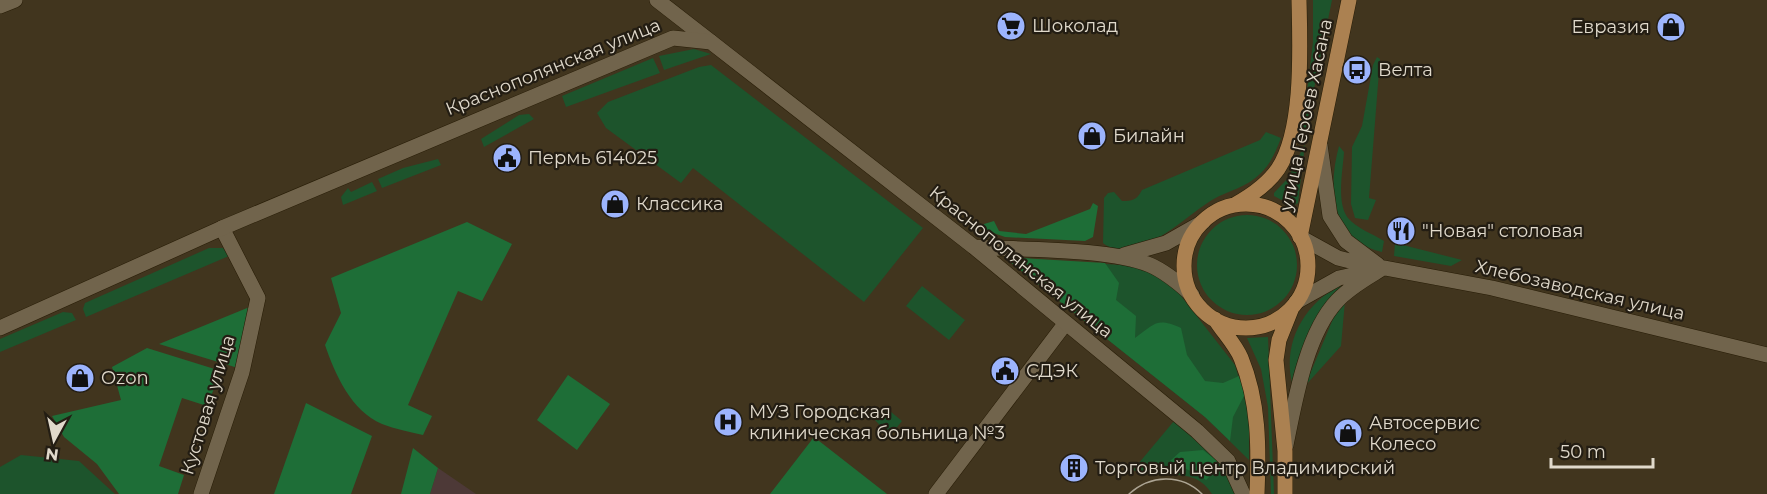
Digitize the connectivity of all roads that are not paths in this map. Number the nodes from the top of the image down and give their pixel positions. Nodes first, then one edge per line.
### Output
1 (15, 0) edge
2 (657, 0) edge
3 (1299, 0) edge
4 (1349, 0) edge
5 (0, 6) edge
6 (677, 16) junction
7 (673, 38) junction
8 (711, 42) junction
9 (1320, 141) junction
10 (1233, 206) junction
11 (1203, 222) junction
12 (222, 228) junction
13 (1300, 237) junction
14 (974, 246) junction
15 (1118, 257) junction
16 (1383, 268) junction
17 (1192, 295) junction
18 (1294, 306) junction
19 (1215, 320) junction
20 (1065, 324) junction
21 (0, 328) edge
22 (1767, 355) edge
23 (1285, 451) junction
24 (201, 494) edge
25 (936, 494) edge
26 (1243, 494) edge
27 (1257, 494) edge
28 (1285, 494) edge

1 - 5 main road
2 - 6 main road
3 - 10 main road, улица Героев Хасана
4 - 9 main road, улица Героев Хасана
6 - 7 main road
6 - 8 main road
7 - 8 main road, Краснополянская улица
7 - 12 main road, Краснополянская улица
8 - 14 main road, Краснополянская улица
9 - 13 main road, улица Героев Хасана
9 - 16 main road
10 - 11 main road
10 - 13 main road
11 - 15 main road
11 - 17 main road
12 - 21 main road, Краснополянская улица
12 - 24 main road, Кустовая улица
13 - 16 main road, Хлебозаводская улица
13 - 18 main road
14 - 15 main road
14 - 20 main road, Краснополянская улица
15 - 17 main road
16 - 18 main road
16 - 22 main road, Хлебозаводская улица
16 - 23 main road
17 - 19 main road
18 - 19 main road
18 - 23 main road
19 - 27 main road
20 - 25 main road
20 - 26 main road, Краснополянская улица
23 - 28 main road

